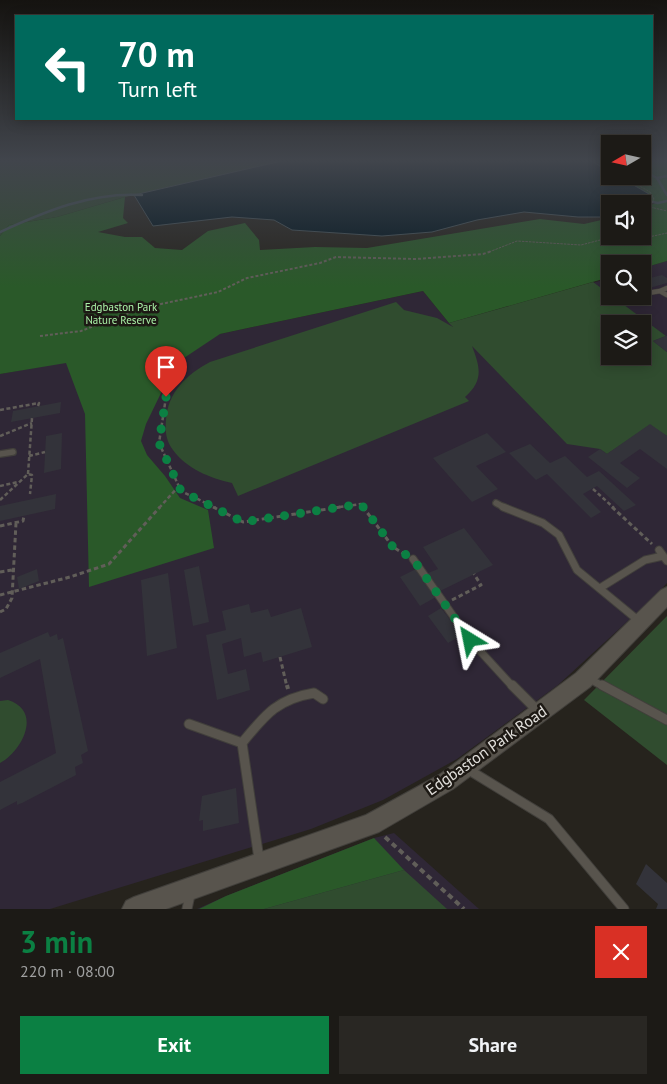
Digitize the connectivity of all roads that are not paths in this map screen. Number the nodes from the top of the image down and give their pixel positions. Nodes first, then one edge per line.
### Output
1 (667, 288) edge
2 (660, 290) junction
3 (651, 292) edge
4 (667, 295) edge
5 (13, 452) dead end
6 (0, 454) edge
7 (496, 503) dead end
8 (663, 556) edge
9 (413, 559) road end
10 (600, 588) junction
11 (667, 595) edge
12 (640, 622) junction
13 (586, 677) junction
14 (323, 699) dead end
15 (540, 712) junction
16 (667, 720) edge
17 (189, 724) dead end
18 (242, 743) junction
19 (465, 768) junction
20 (260, 863) junction
21 (191, 888) junction
22 (134, 909) edge
23 (187, 909) edge
24 (624, 909) edge

1 - 2 lane
2 - 3 lane
2 - 4 lane
5 - 6 lane
7 - 10 lane
8 - 10 lane
9 - 15 lane
10 - 12 lane
11 - 12 street, Edgbaston Park Road
12 - 13 street, Edgbaston Park Road
13 - 15 street, Edgbaston Park Road
13 - 16 lane
14 - 18 lane
15 - 19 street, Edgbaston Park Road
17 - 18 lane
18 - 20 lane
19 - 20 street, Edgbaston Park Road
19 - 24 lane
20 - 21 street, Edgbaston Park Road
21 - 22 street, Edgbaston Park Road
21 - 23 lane

